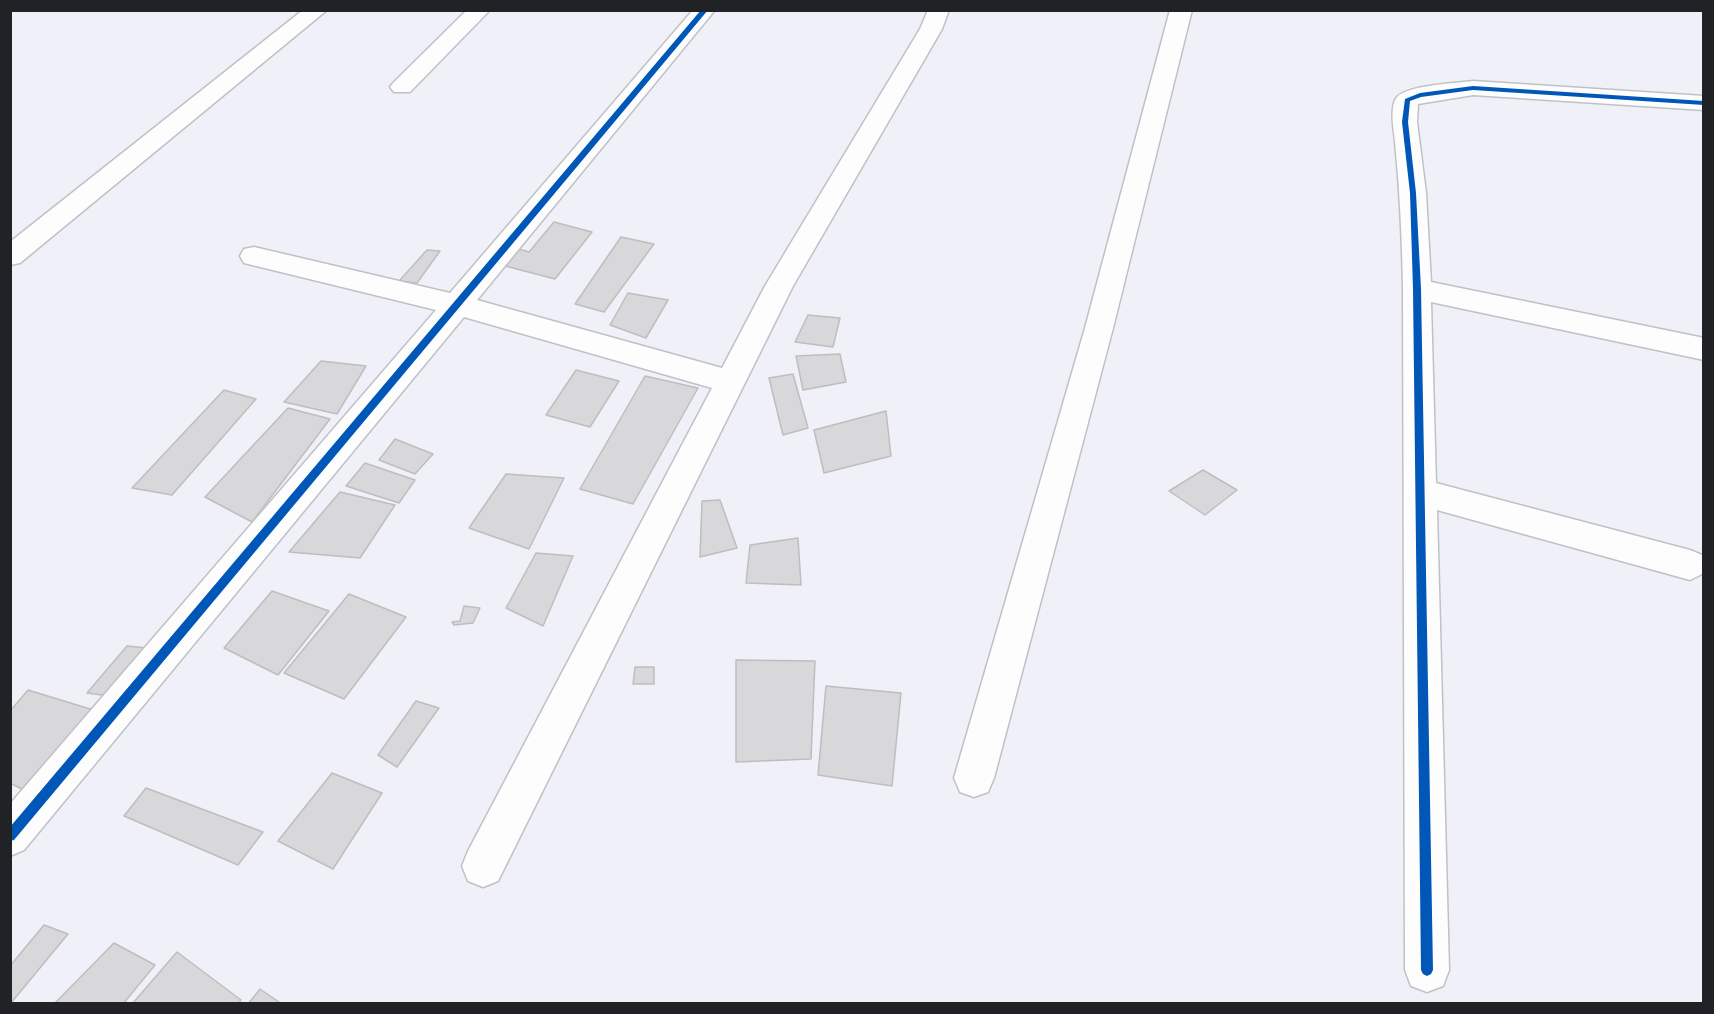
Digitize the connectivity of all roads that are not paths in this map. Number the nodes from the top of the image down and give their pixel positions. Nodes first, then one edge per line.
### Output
1 (317, 10) edge
2 (480, 10) edge
3 (705, 10) edge
4 (939, 10) edge
5 (1181, 10) edge
6 (402, 87) dead end
7 (1704, 103) edge
8 (10, 256) edge
9 (254, 256) dead end
10 (1417, 289) junction
11 (458, 305) junction
12 (1704, 349) edge
13 (732, 382) junction
14 (1420, 492) junction
15 (1690, 565) dead end
16 (974, 778) dead end
17 (10, 836) edge
18 (483, 866) dead end
19 (1427, 970) dead end

1 - 8 street
2 - 6 street
3 - 11 street
4 - 13 street
5 - 16 street
7 - 10 street
9 - 11 street
10 - 12 street
10 - 14 street
11 - 13 street
11 - 17 street
13 - 18 street
14 - 15 street
14 - 19 street

